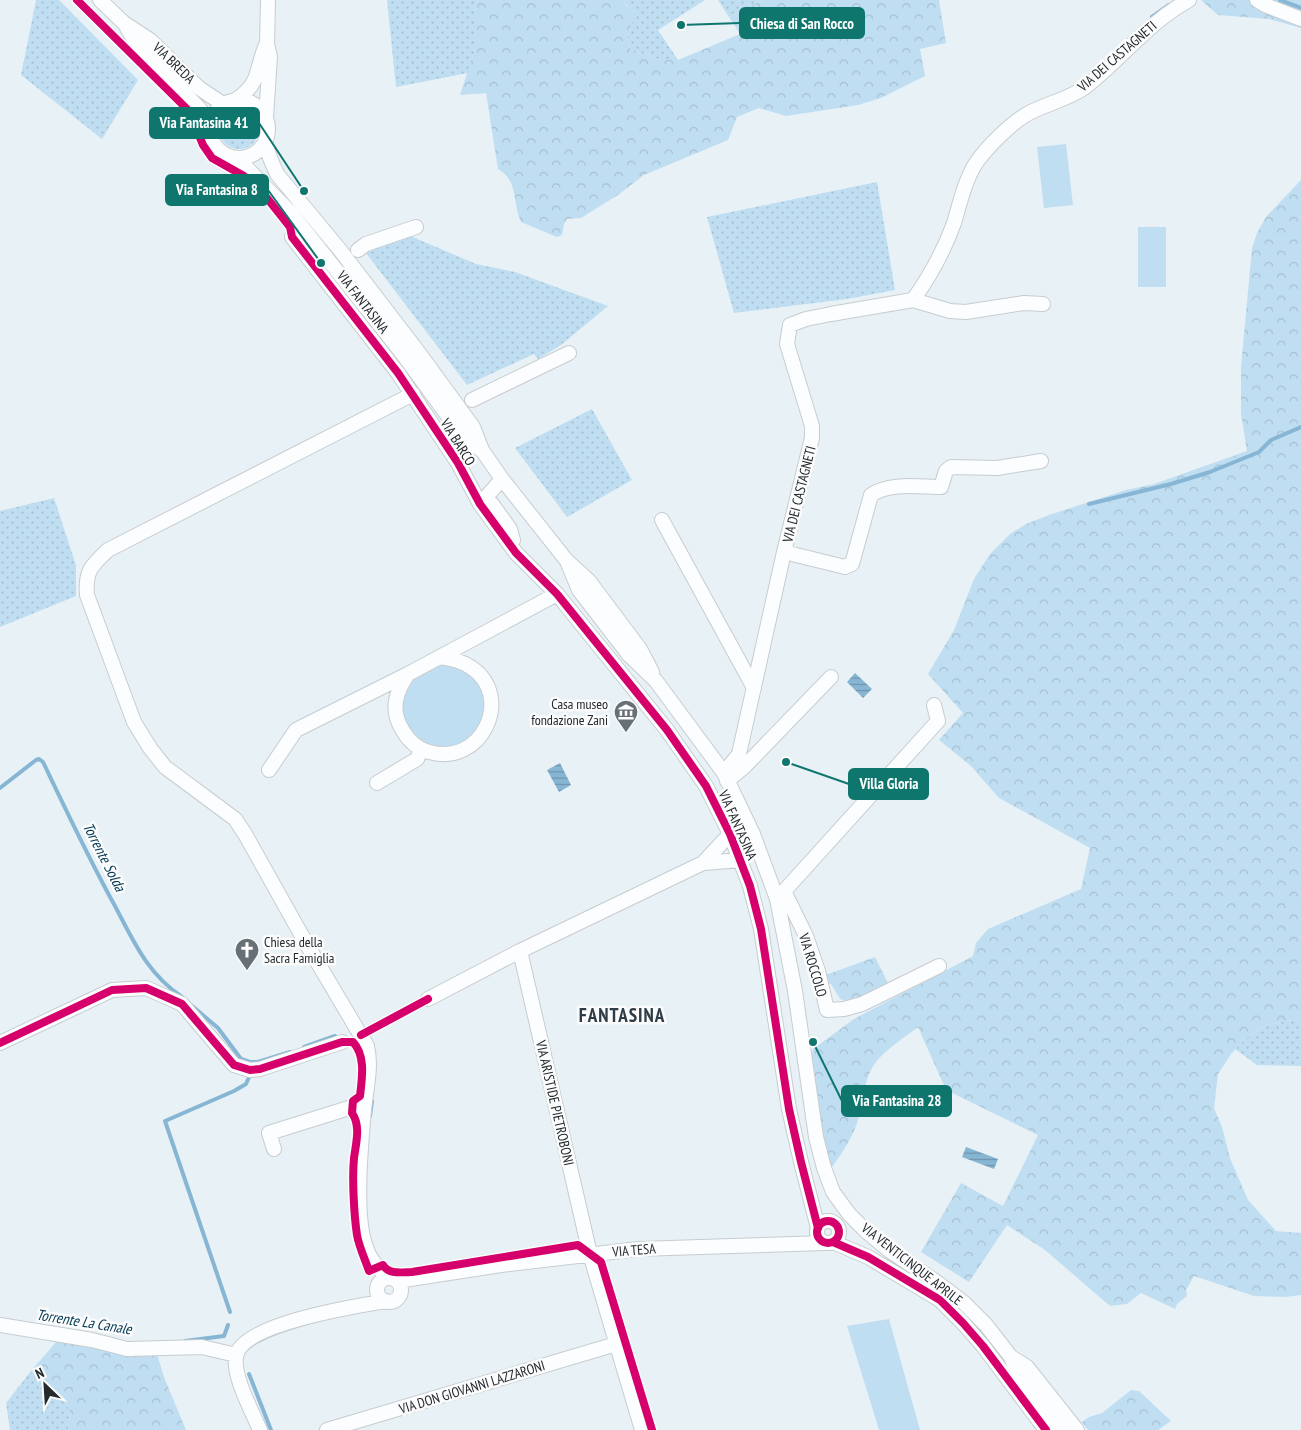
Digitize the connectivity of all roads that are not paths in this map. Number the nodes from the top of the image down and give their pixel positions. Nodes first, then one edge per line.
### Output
1 (100, 0) edge
2 (268, 0) edge
3 (1189, 0) edge
4 (1257, 0) edge
5 (1301, 18) edge
6 (124, 23) junction
7 (267, 44) junction
8 (237, 99) junction
9 (223, 104) junction
10 (266, 117) junction
11 (209, 130) junction
12 (265, 142) junction
13 (237, 158) junction
14 (416, 227) dead end
15 (292, 237) dead end
16 (358, 250) dead end
17 (913, 300) junction
18 (1043, 304) dead end
19 (569, 353) dead end
20 (413, 394) junction
21 (472, 400) dead end
22 (482, 450) junction
23 (1041, 461) dead end
24 (502, 480) junction
25 (516, 498) junction
26 (480, 504) junction
27 (503, 518) junction
28 (662, 520) dead end
29 (784, 552) junction
30 (516, 553) junction
31 (557, 594) junction
32 (440, 657) junction
33 (408, 674) junction
34 (831, 677) dead end
35 (754, 688) junction
36 (934, 705) dead end
37 (421, 750) junction
38 (269, 770) dead end
39 (726, 777) junction
40 (377, 783) dead end
41 (730, 834) junction
42 (741, 860) junction
43 (703, 862) junction
44 (781, 895) junction
45 (520, 951) junction
46 (940, 966) dead end
47 (428, 999) dead end
48 (0, 1042) edge
49 (342, 1042) dead end
50 (364, 1108) junction
51 (274, 1149) dead end
52 (808, 1190) junction
53 (835, 1225) junction
54 (823, 1236) junction
55 (590, 1254) junction
56 (868, 1258) junction
57 (388, 1288) junction
58 (0, 1325) edge
59 (616, 1344) junction
60 (236, 1355) junction
61 (1011, 1357) junction
62 (260, 1430) edge
63 (327, 1430) edge
64 (642, 1430) edge
65 (1046, 1430) edge
66 (1061, 1430) edge
67 (1077, 1430) edge

1 - 6 street, VIA BREDA
2 - 7 street
3 - 17 street, VIA DEI CASTAGNETI
4 - 5 street
6 - 9 street, VIA BREDA
6 - 11 street, VIA BREDA
7 - 8 street
7 - 10 street
8 - 9 street
8 - 10 street
9 - 11 street
10 - 12 street
11 - 13 street, VIA BREDA
12 - 13 street
12 - 22 street, VIA FANTASINA
13 - 22 street, VIA FANTASINA
14 - 16 street
15 - 20 street, VIA BARCO
17 - 18 street, VIA DEI CASTAGNETI
17 - 29 street, VIA DEI CASTAGNETI
19 - 21 street
20 - 26 street, VIA BARCO
20 - 50 street
22 - 24 street, VIA FANTASINA
23 - 29 street, VIA DEI CASTAGNETI
24 - 25 street, VIA FANTASINA
24 - 26 street
25 - 27 street
25 - 39 street, VIA FANTASINA
26 - 27 street
26 - 30 street, VIA FANTASINA
27 - 30 street
28 - 35 street
29 - 35 street, VIA DEI CASTAGNETI
30 - 31 street, VIA FANTASINA
31 - 32 street
31 - 41 street, VIA FANTASINA
32 - 33 street
32 - 37 street
33 - 37 street
33 - 38 street
34 - 39 street
35 - 39 street, VIA DEI CASTAGNETI
36 - 44 street
37 - 40 street
39 - 44 street, VIA FANTASINA
41 - 42 street, VIA FANTASINA
41 - 43 street
42 - 43 street
42 - 52 street, VIA FANTASINA
43 - 45 street
44 - 46 street, VIA ROCCOLO
44 - 61 street, VIA VENTICINQUE APRILE
45 - 47 street
45 - 55 street, VIA ARISTIDE PIETROBONI
48 - 49 street
50 - 51 street
50 - 57 street
52 - 53 street, VIA FANTASINA
52 - 54 street, VIA FANTASINA
53 - 54 street
53 - 54 street
53 - 56 street, VIA VENTICINQUE APRILE
54 - 55 street, VIA TESA
54 - 56 street, VIA VENTICINQUE APRILE
55 - 57 street, VIA TESA
55 - 59 street, VIA ARISTIDE PIETROBONI
56 - 65 street, VIA VENTICINQUE APRILE
57 - 60 street, VIA TESA
58 - 60 street
59 - 63 street, VIA DON GIOVANNI LAZZARONI
59 - 64 street, VIA ARISTIDE PIETROBONI
60 - 62 street
61 - 66 street, VIA VENTICINQUE APRILE
61 - 67 street, VIA VENTICINQUE APRILE

